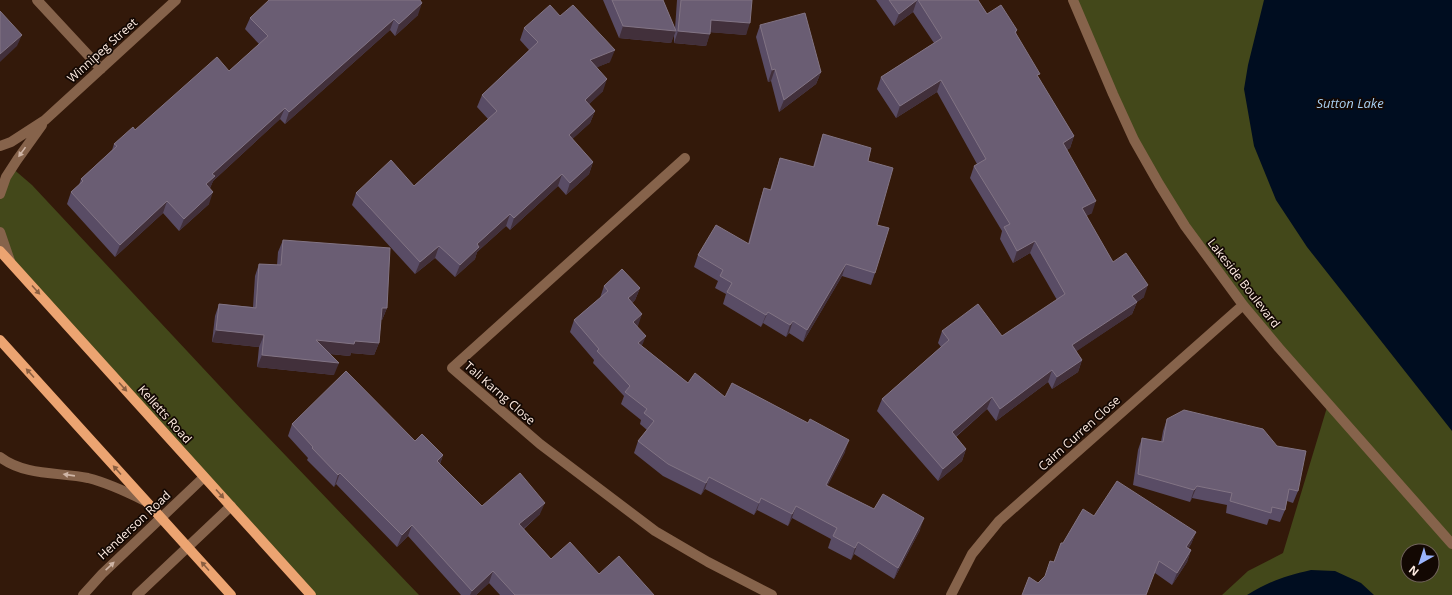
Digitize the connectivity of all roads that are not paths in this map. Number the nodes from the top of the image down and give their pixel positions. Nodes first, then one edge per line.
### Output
1 (37, 0) edge
2 (176, 0) edge
3 (1073, 0) edge
4 (101, 69) junction
5 (45, 120) junction
6 (0, 146) edge
7 (685, 158) dead end
8 (0, 194) edge
9 (0, 232) edge
10 (0, 251) edge
11 (10, 262) junction
12 (1243, 305) junction
13 (0, 340) edge
14 (0, 457) edge
15 (204, 476) junction
16 (145, 501) junction
17 (231, 506) junction
18 (161, 518) junction
19 (1452, 544) edge
20 (188, 547) junction
21 (83, 595) edge
22 (136, 595) edge
23 (231, 595) edge
24 (311, 595) edge
25 (772, 595) edge
26 (951, 595) edge

1 - 4 street
2 - 4 street, Winnipeg Street
3 - 12 street, Lakeside Boulevard
4 - 5 street, Winnipeg Street
5 - 6 street, Winnipeg Street
5 -> 8 street, Winnipeg Street
7 - 25 street, Tali Karng Close
9 - 11 street
10 - 11 main road, Kelletts Road
11 -> 15 main road, Kelletts Road
12 - 19 street, Lakeside Boulevard
12 - 26 street, Cairn Curren Close
16 -> 13 main road
16 -> 14 street
15 -> 17 main road, Kelletts Road
15 - 18 street, Henderson Road
16 - 18 main road
17 - 20 street
17 - 24 main road, Kelletts Road
18 - 20 main road
21 -> 18 street, Henderson Road
20 - 22 street
23 -> 20 main road

